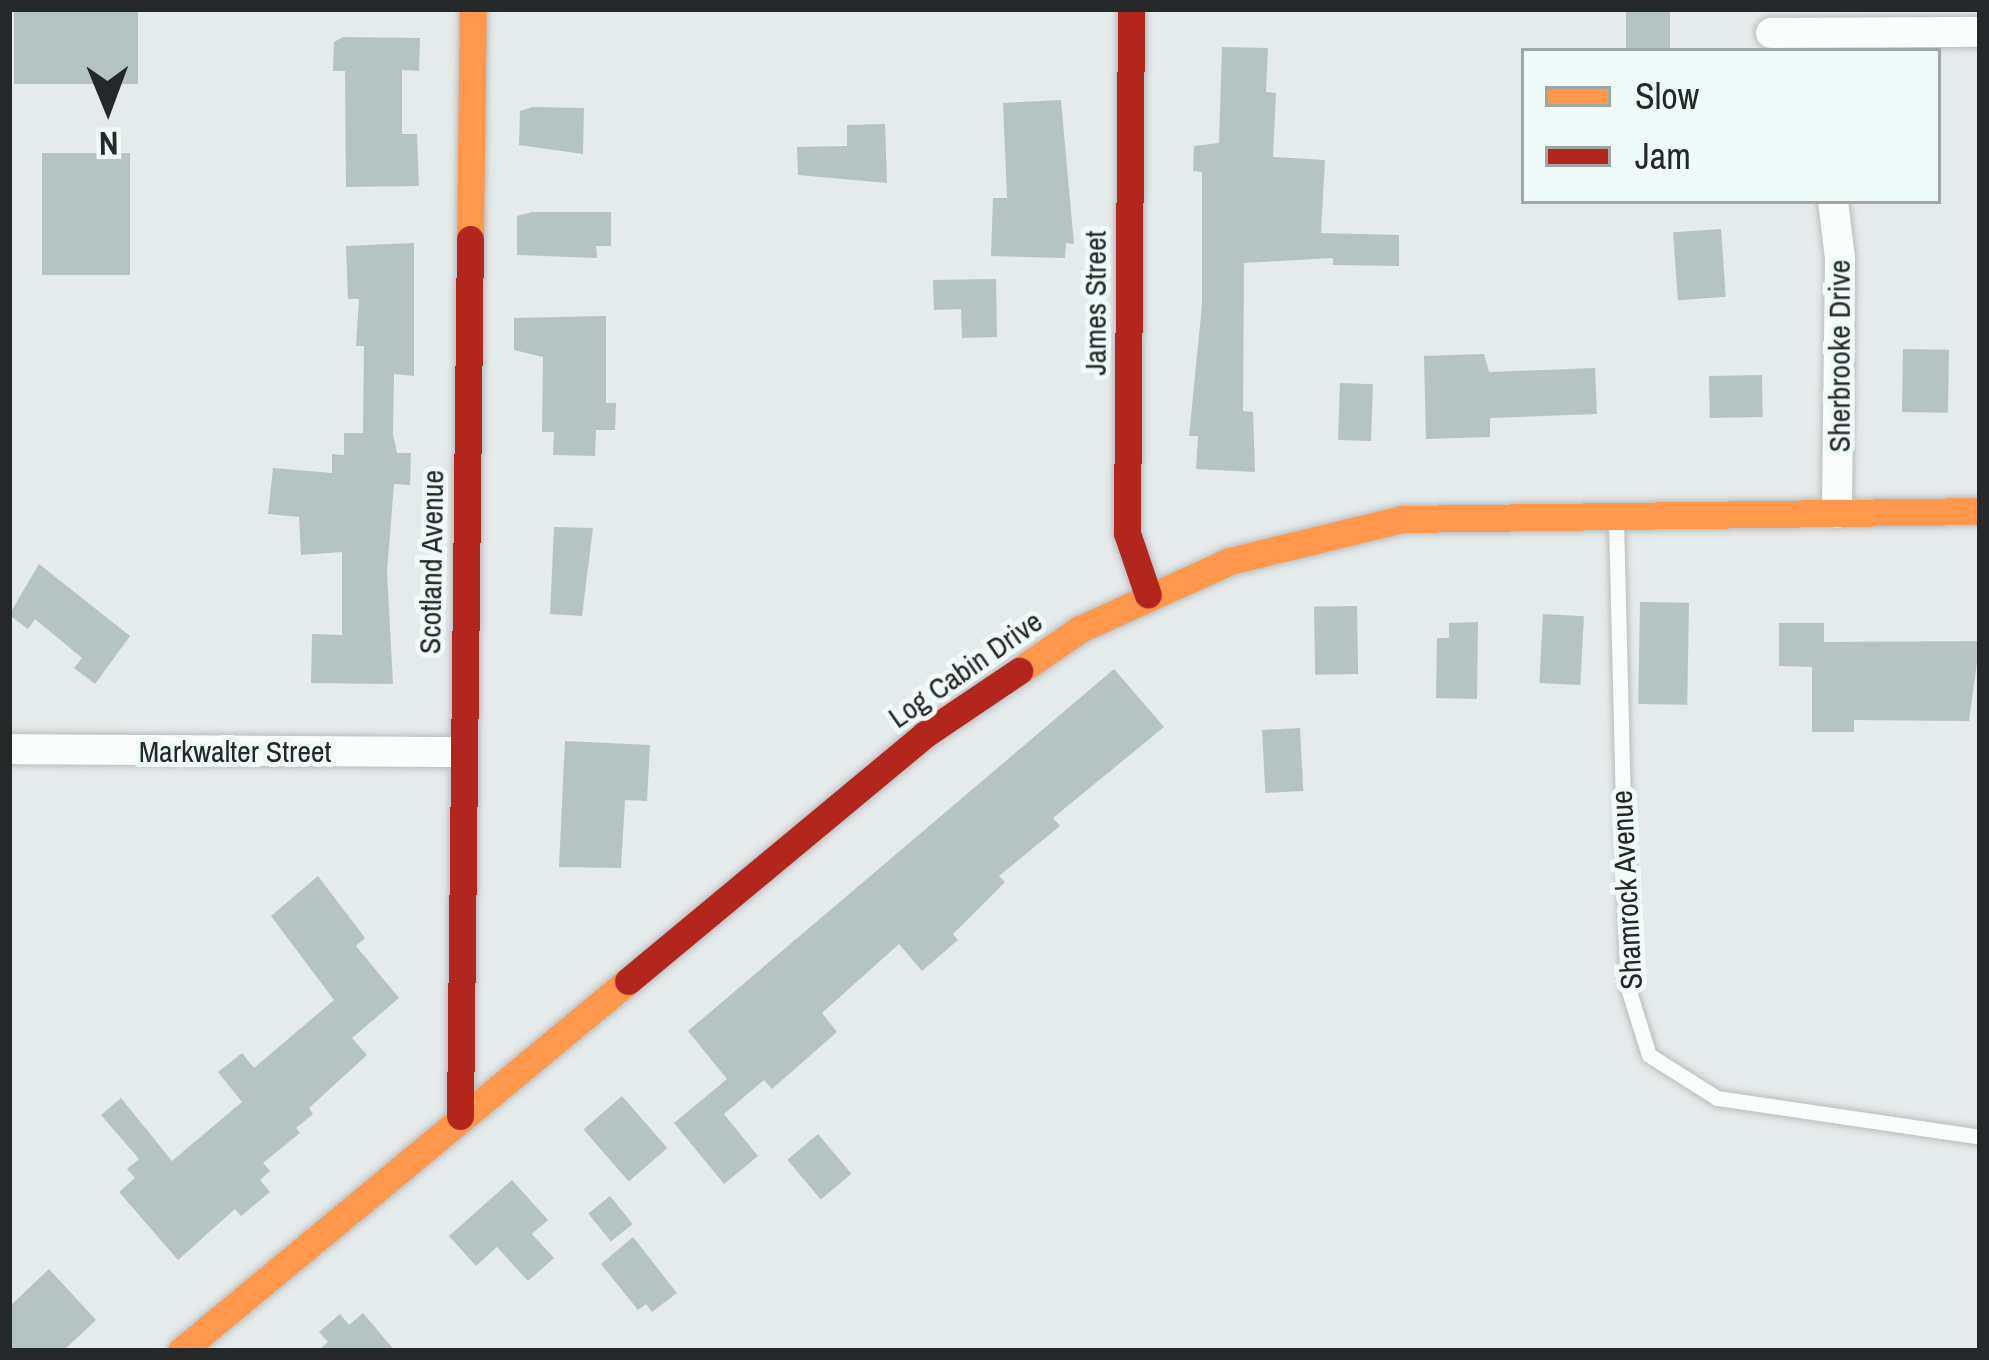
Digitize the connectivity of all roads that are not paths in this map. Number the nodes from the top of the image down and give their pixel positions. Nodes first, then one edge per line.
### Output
1 (473, 9) edge
2 (1131, 9) edge
3 (1770, 31) edge
4 (1980, 32) edge
5 (1833, 204) edge
6 (1980, 511) edge
7 (1837, 512) junction
8 (1616, 517) junction
9 (1148, 595) junction
10 (9, 749) edge
11 (460, 752) junction
12 (460, 1116) junction
13 (1980, 1137) edge
14 (181, 1351) edge

1 - 11 street, Scotland Avenue
2 - 9 street, James Street
3 - 4 street
5 - 7 street, Sherbrooke Drive
6 - 7 street, Log Cabin Drive
7 - 8 street, Log Cabin Drive
8 - 9 street, Log Cabin Drive
8 - 13 lane, Shamrock Avenue
9 - 12 street, Log Cabin Drive
10 - 11 street, Markwalter Street
11 - 12 street, Scotland Avenue
12 - 14 street, Log Cabin Drive

